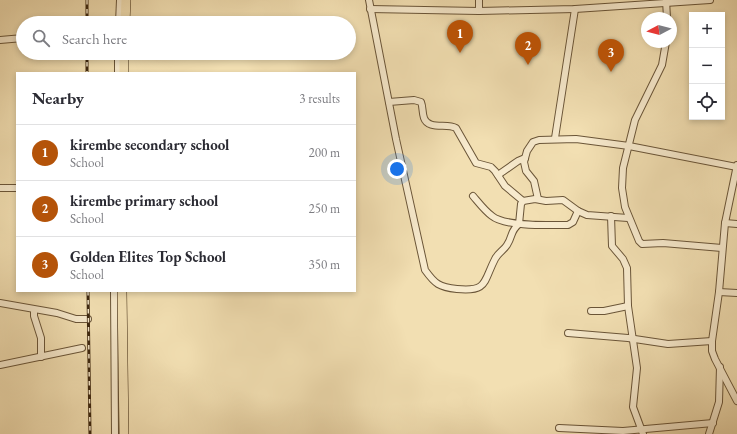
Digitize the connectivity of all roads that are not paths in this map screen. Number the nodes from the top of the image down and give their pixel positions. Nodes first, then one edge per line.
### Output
1 (120, 0) edge
2 (126, 0) edge
3 (369, 0) edge
4 (479, 0) edge
5 (710, 0) edge
6 (666, 1) edge
7 (370, 9) junction
8 (575, 9) junction
9 (479, 11) junction
10 (667, 12) edge
11 (119, 16) edge
12 (125, 16) edge
13 (16, 39) edge
14 (0, 40) edge
15 (665, 48) edge
16 (118, 60) edge
17 (124, 60) edge
18 (118, 72) edge
19 (124, 72) edge
20 (389, 102) junction
21 (555, 138) junction
22 (629, 146) junction
23 (525, 158) junction
24 (737, 166) edge
25 (498, 174) junction
26 (0, 188) edge
27 (16, 188) edge
28 (473, 196) dead end
29 (538, 199) junction
30 (523, 201) junction
31 (578, 211) junction
32 (611, 216) junction
33 (628, 218) junction
34 (725, 223) junction
35 (519, 224) junction
36 (737, 224) edge
37 (722, 248) junction
38 (114, 292) edge
39 (122, 292) edge
40 (719, 292) junction
41 (737, 293) edge
42 (0, 303) edge
43 (628, 306) junction
44 (34, 310) junction
45 (590, 311) dead end
46 (88, 319) dead end
47 (568, 333) dead end
48 (632, 338) junction
49 (712, 341) junction
50 (82, 348) dead end
51 (41, 357) junction
52 (0, 365) edge
53 (720, 367) junction
54 (737, 400) edge
55 (713, 423) junction
56 (559, 428) dead end
57 (642, 431) edge
58 (116, 434) edge
59 (124, 434) edge
60 (710, 434) edge

1 - 11 street
2 - 12 highway
3 - 7 street
4 - 9 street
5 - 6 street
6 - 8 street
6 - 10 street
7 - 9 street
7 - 20 street
8 - 9 street
8 - 21 street
13 - 14 street
15 - 22 street
16 - 18 street
17 - 19 highway
20 - 25 street
20 - 35 street
21 - 22 street
21 - 23 street
22 - 24 street
22 - 33 street
23 - 25 street
23 - 29 street
24 - 34 street
25 - 30 street
26 - 27 street
28 - 35 street
29 - 30 street
29 - 31 street
30 - 35 street
31 - 32 street
31 - 35 street
32 - 33 street
32 - 43 street
33 - 37 street
34 - 36 street
34 - 37 street
37 - 40 street
38 - 58 street
39 - 59 highway
40 - 41 street
40 - 49 street
42 - 44 street
43 - 45 street
43 - 48 street
44 - 46 street
44 - 51 street
47 - 48 street
48 - 49 street
48 - 57 street
49 - 53 street
50 - 51 street
51 - 52 street
53 - 54 street
53 - 55 street
55 - 57 street
55 - 60 street
56 - 57 street

